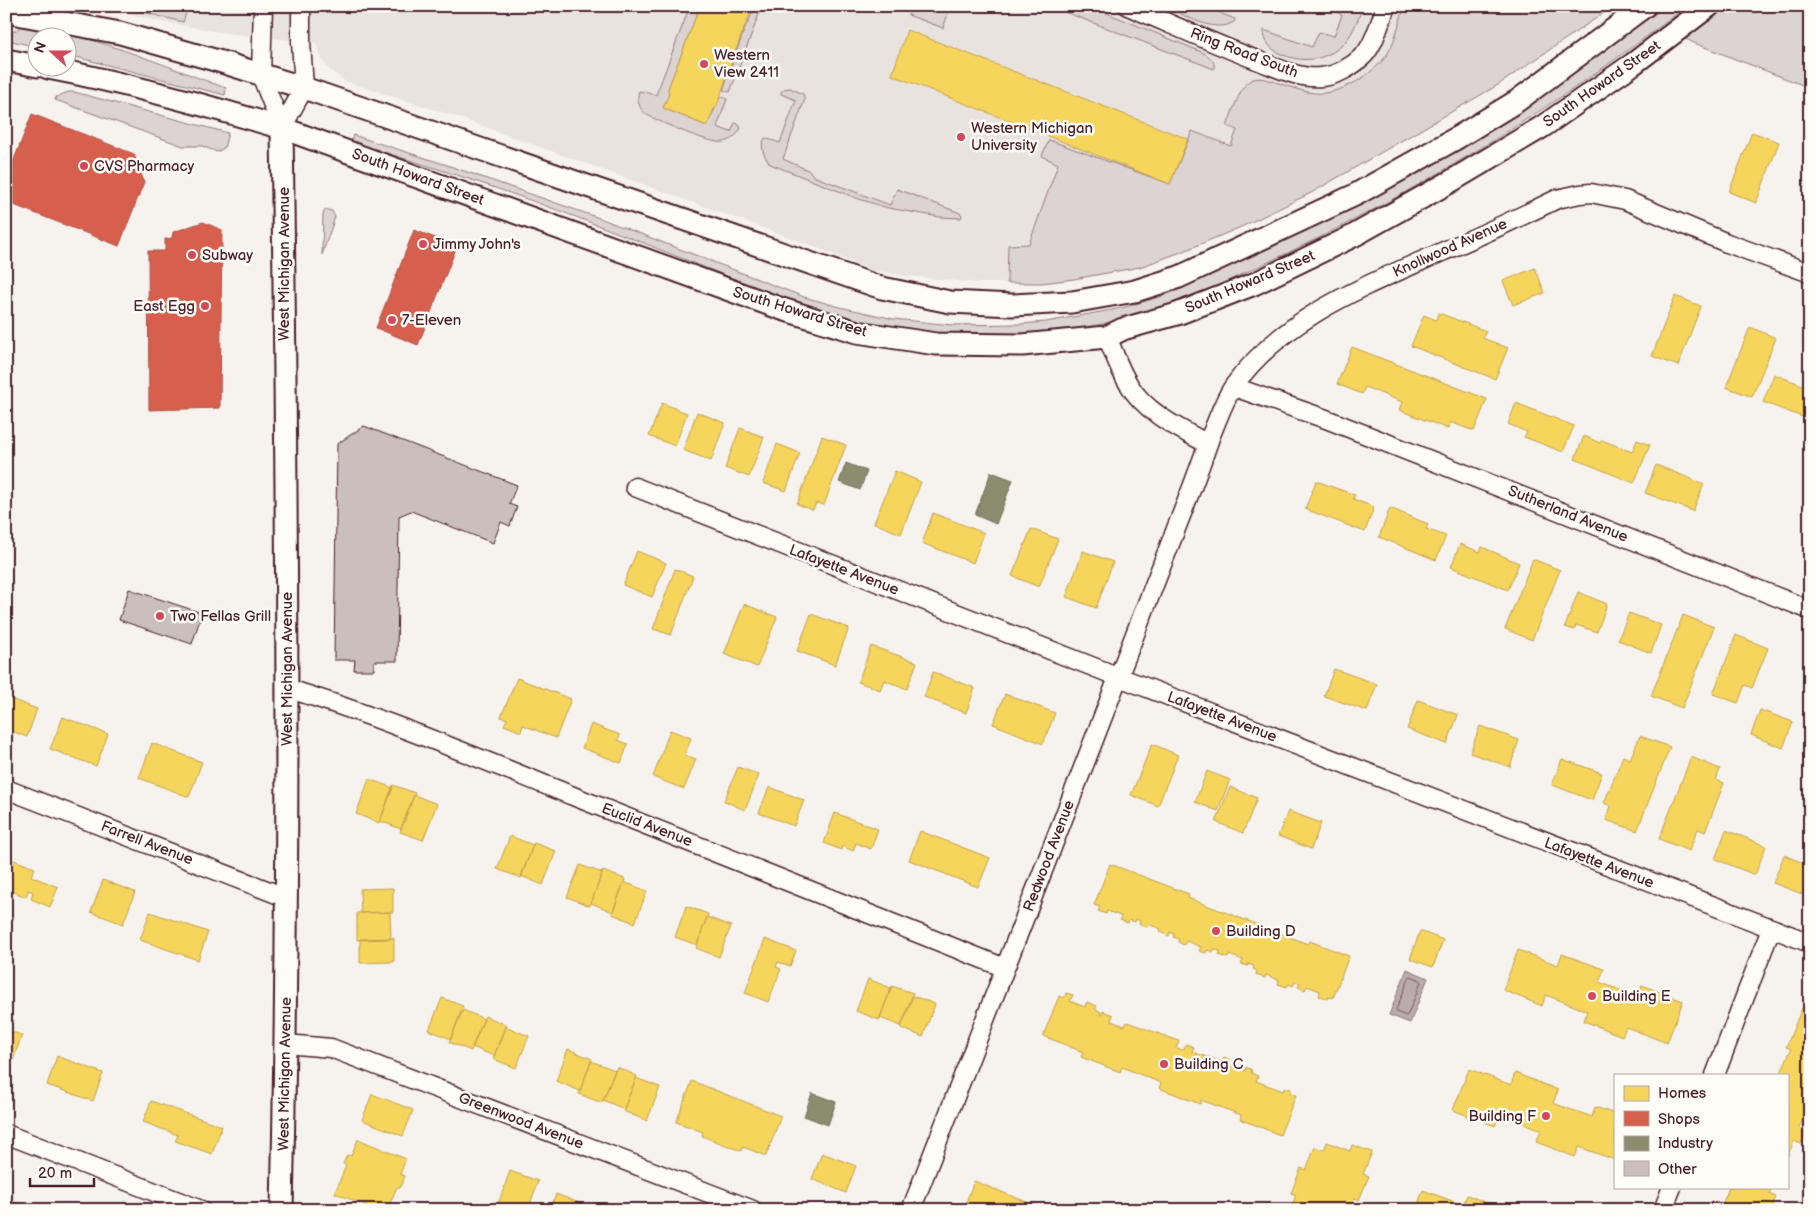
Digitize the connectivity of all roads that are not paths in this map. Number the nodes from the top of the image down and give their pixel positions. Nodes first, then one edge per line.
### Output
1 (263, 6) edge
2 (301, 6) edge
3 (1128, 6) edge
4 (1386, 6) edge
5 (1645, 6) edge
6 (1709, 6) edge
7 (6, 12) edge
8 (6, 60) edge
9 (28, 64) edge
10 (78, 74) edge
11 (261, 76) junction
12 (304, 88) junction
13 (282, 128) junction
14 (1810, 273) edge
15 (1107, 337) junction
16 (1234, 387) junction
17 (1208, 444) junction
18 (635, 488) dead end
19 (1186, 502) joint
20 (1810, 610) edge
21 (1118, 677) junction
22 (286, 688) junction
23 (6, 789) edge
24 (287, 898) junction
25 (1771, 929) junction
26 (1810, 943) edge
27 (1005, 968) junction
28 (286, 1044) junction
29 (1715, 1074) edge
30 (6, 1134) edge
31 (1672, 1188) edge
32 (201, 1210) edge
33 (282, 1210) edge
34 (753, 1210) edge
35 (911, 1210) edge
36 (1663, 1210) edge

1 - 11 street, West Michigan Avenue
2 - 12 street
3 - 4 street, Ring Road South
5 - 12 street
6 - 15 street, South Howard Street
7 - 11 street
8 - 9 street
10 - 13 street, South Howard Street
11 - 12 street
11 - 13 street, West Michigan Avenue
12 - 13 street, West Michigan Avenue
13 - 15 street, South Howard Street
13 - 22 street, West Michigan Avenue
14 - 16 street, Knollwood Avenue
15 - 17 street
16 - 17 street, Knollwood Avenue
16 - 20 street, Sutherland Avenue
17 - 19 street, Knollwood Avenue
18 - 21 street, Lafayette Avenue
19 - 21 street, Redwood Avenue
21 - 25 street, Lafayette Avenue
21 - 27 street, Redwood Avenue
22 - 24 street, West Michigan Avenue
22 - 27 street, Euclid Avenue
23 - 24 street, Farrell Avenue
24 - 28 street, West Michigan Avenue
25 - 26 street, Lafayette Avenue
25 - 29 street
27 - 35 street, Redwood Avenue
28 - 33 street, West Michigan Avenue
28 - 34 street, Greenwood Avenue
30 - 32 street
31 - 36 street

